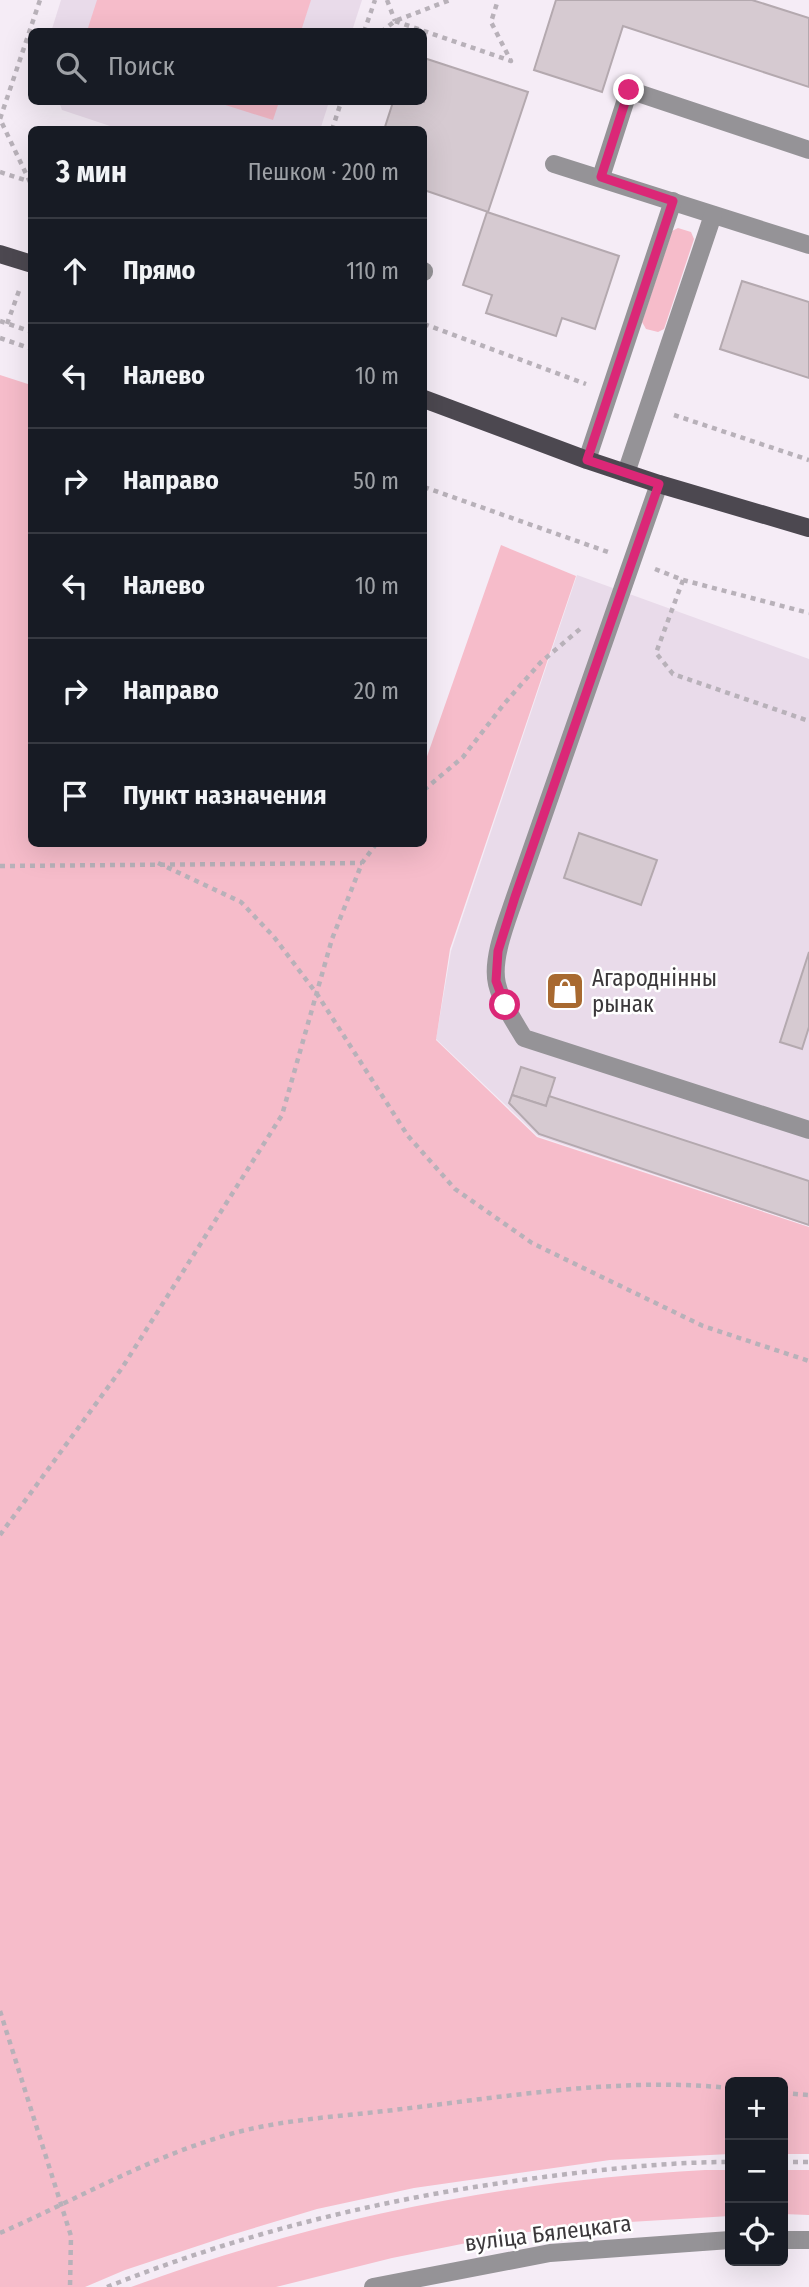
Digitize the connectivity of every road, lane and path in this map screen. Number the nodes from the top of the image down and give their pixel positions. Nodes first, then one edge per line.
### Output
1 (40, 0) edge
2 (374, 0) edge
3 (387, 0) edge
4 (450, 0) edge
5 (498, 0) edge
6 (395, 21) junction
7 (31, 28) edge
8 (365, 28) edge
9 (385, 28) edge
10 (415, 28) edge
11 (427, 32) edge
12 (28, 36) edge
13 (340, 105) edge
14 (0, 119) edge
15 (333, 126) edge
16 (809, 150) edge
17 (554, 164) dead end
18 (0, 172) edge
19 (28, 176) edge
20 (601, 177) junction
21 (28, 181) edge
22 (673, 201) junction
23 (713, 215) junction
24 (809, 245) edge
25 (0, 254) edge
26 (28, 263) edge
27 (28, 269) edge
28 (0, 321) edge
29 (7, 324) junction
30 (28, 331) edge
31 (0, 338) edge
32 (28, 348) edge
33 (427, 401) edge
34 (587, 460) junction
35 (626, 473) junction
36 (659, 484) junction
37 (809, 528) edge
38 (683, 579) dead end
39 (579, 629) dead end
40 (809, 721) edge
41 (427, 787) edge
42 (374, 847) edge
43 (158, 863) junction
44 (362, 863) junction
45 (0, 866) edge
46 (317, 994) junction
47 (809, 1130) edge
48 (809, 1361) edge
49 (0, 1535) edge
50 (0, 2011) edge
51 (725, 2088) edge
52 (788, 2093) edge
53 (809, 2097) edge
54 (725, 2162) edge
55 (788, 2162) edge
56 (809, 2162) edge
57 (61, 2206) junction
58 (0, 2233) edge
59 (725, 2240) edge
60 (788, 2240) edge
61 (809, 2240) edge
62 (462, 2269) junction
63 (70, 2287) edge
64 (107, 2287) edge
65 (373, 2287) edge
66 (465, 2287) edge

1 - 7 path
2 - 8 path
3 - 6 path
4 - 6 path
5 - 11 path
6 - 9 path
6 - 10 path
12 - 14 path
13 - 15 path
14 - 19 path
16 - 20 street
17 - 20 street
18 - 21 path
20 - 22 street
22 - 23 street
22 - 34 street
23 - 24 street
23 - 35 street
25 - 26 main road
27 - 29 path
28 - 29 path
29 - 30 path
31 - 32 path
33 - 34 main road
34 - 35 main road
35 - 36 main road
36 - 37 main road
36 - 47 street
38 - 40 path
39 - 41 path
42 - 44 path
43 - 44 path
43 - 45 path
43 - 46 path
44 - 46 path
46 - 48 path
46 - 49 path
50 - 57 path
51 - 57 path
52 - 53 path
54 - 64 path
55 - 56 path
57 - 58 path
57 - 63 path
59 - 62 street, вуліца Бялецкага
60 - 61 street
62 - 65 street, вуліца Бялецкага
62 - 66 street

